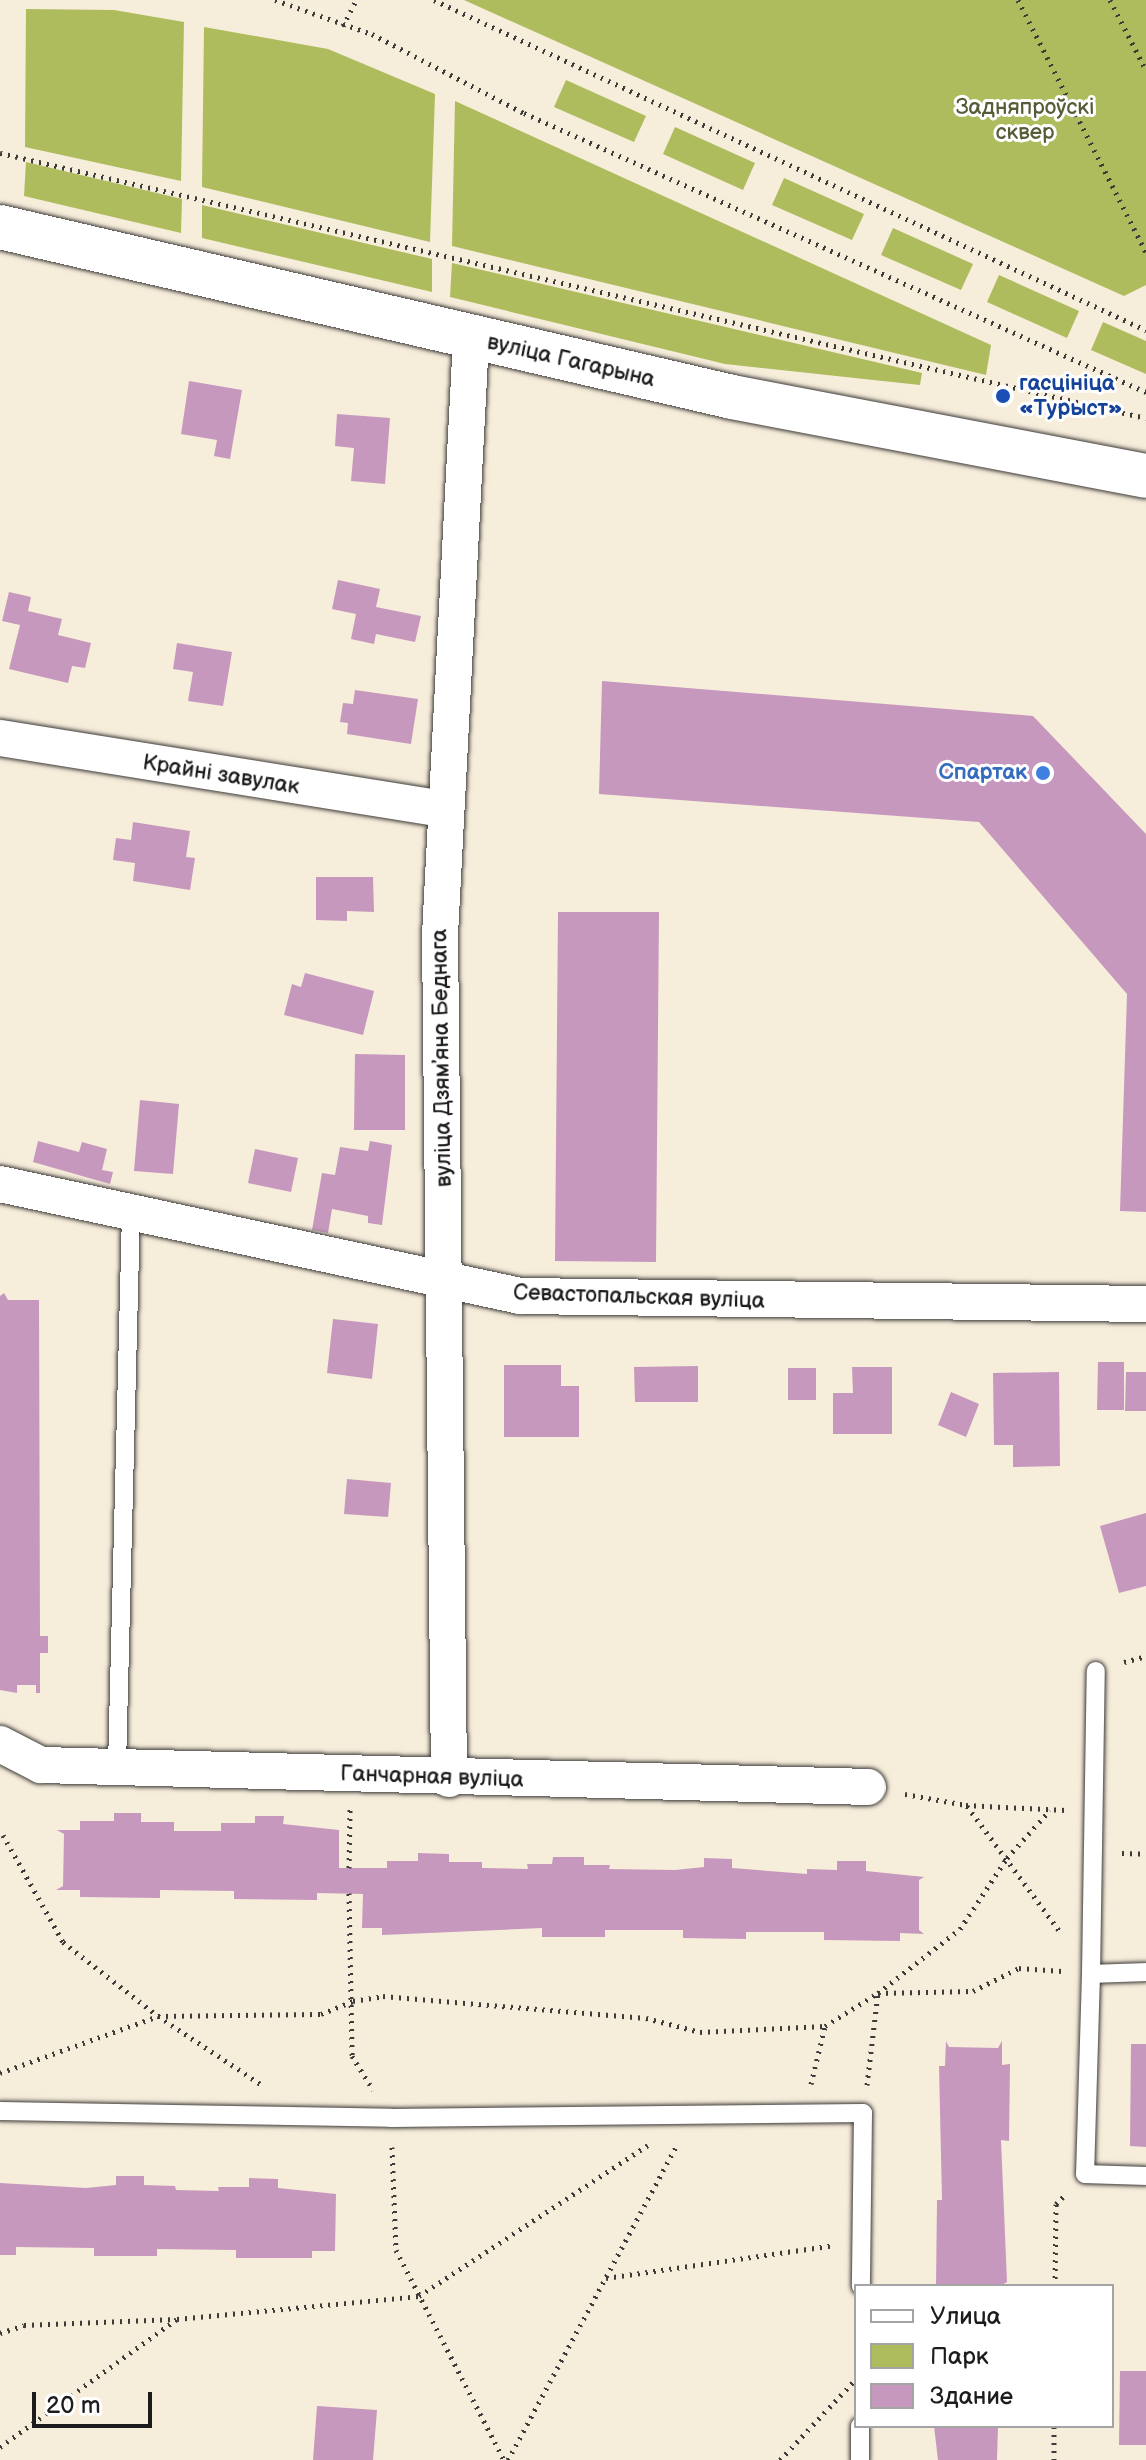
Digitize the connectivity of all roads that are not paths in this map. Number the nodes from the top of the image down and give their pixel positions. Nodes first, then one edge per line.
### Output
1 (0, 227) edge
2 (471, 339) junction
3 (1146, 476) edge
4 (0, 738) edge
5 (443, 809) junction
6 (0, 1184) edge
7 (131, 1213) junction
8 (444, 1283) junction
9 (1146, 1304) edge
10 (1096, 1671) dead end
11 (0, 1744) edge
12 (117, 1766) junction
13 (449, 1779) junction
14 (868, 1787) road end
15 (1146, 1972) edge
16 (1091, 1974) junction
17 (0, 2111) edge
18 (1146, 2176) edge
19 (861, 2284) edge
20 (860, 2428) edge
21 (860, 2460) edge

1 - 2 main road, вуліца Гагарына
2 - 3 main road, вуліца Гагарына
2 - 5 street, вуліца Дзямʼяна Беднага
4 - 5 street, Крайні завулак
5 - 8 street, вуліца Дзямʼяна Беднага
6 - 7 street, Севастопальская вуліца
7 - 8 street, Севастопальская вуліца
7 - 12 lane
8 - 9 street, Севастопальская вуліца
8 - 13 street, вуліца Дзямʼяна Беднага
10 - 16 lane
11 - 12 street, Ганчарная вуліца
12 - 13 street, Ганчарная вуліца
13 - 14 street, Ганчарная вуліца
15 - 16 lane
16 - 18 lane
17 - 19 lane
20 - 21 lane

